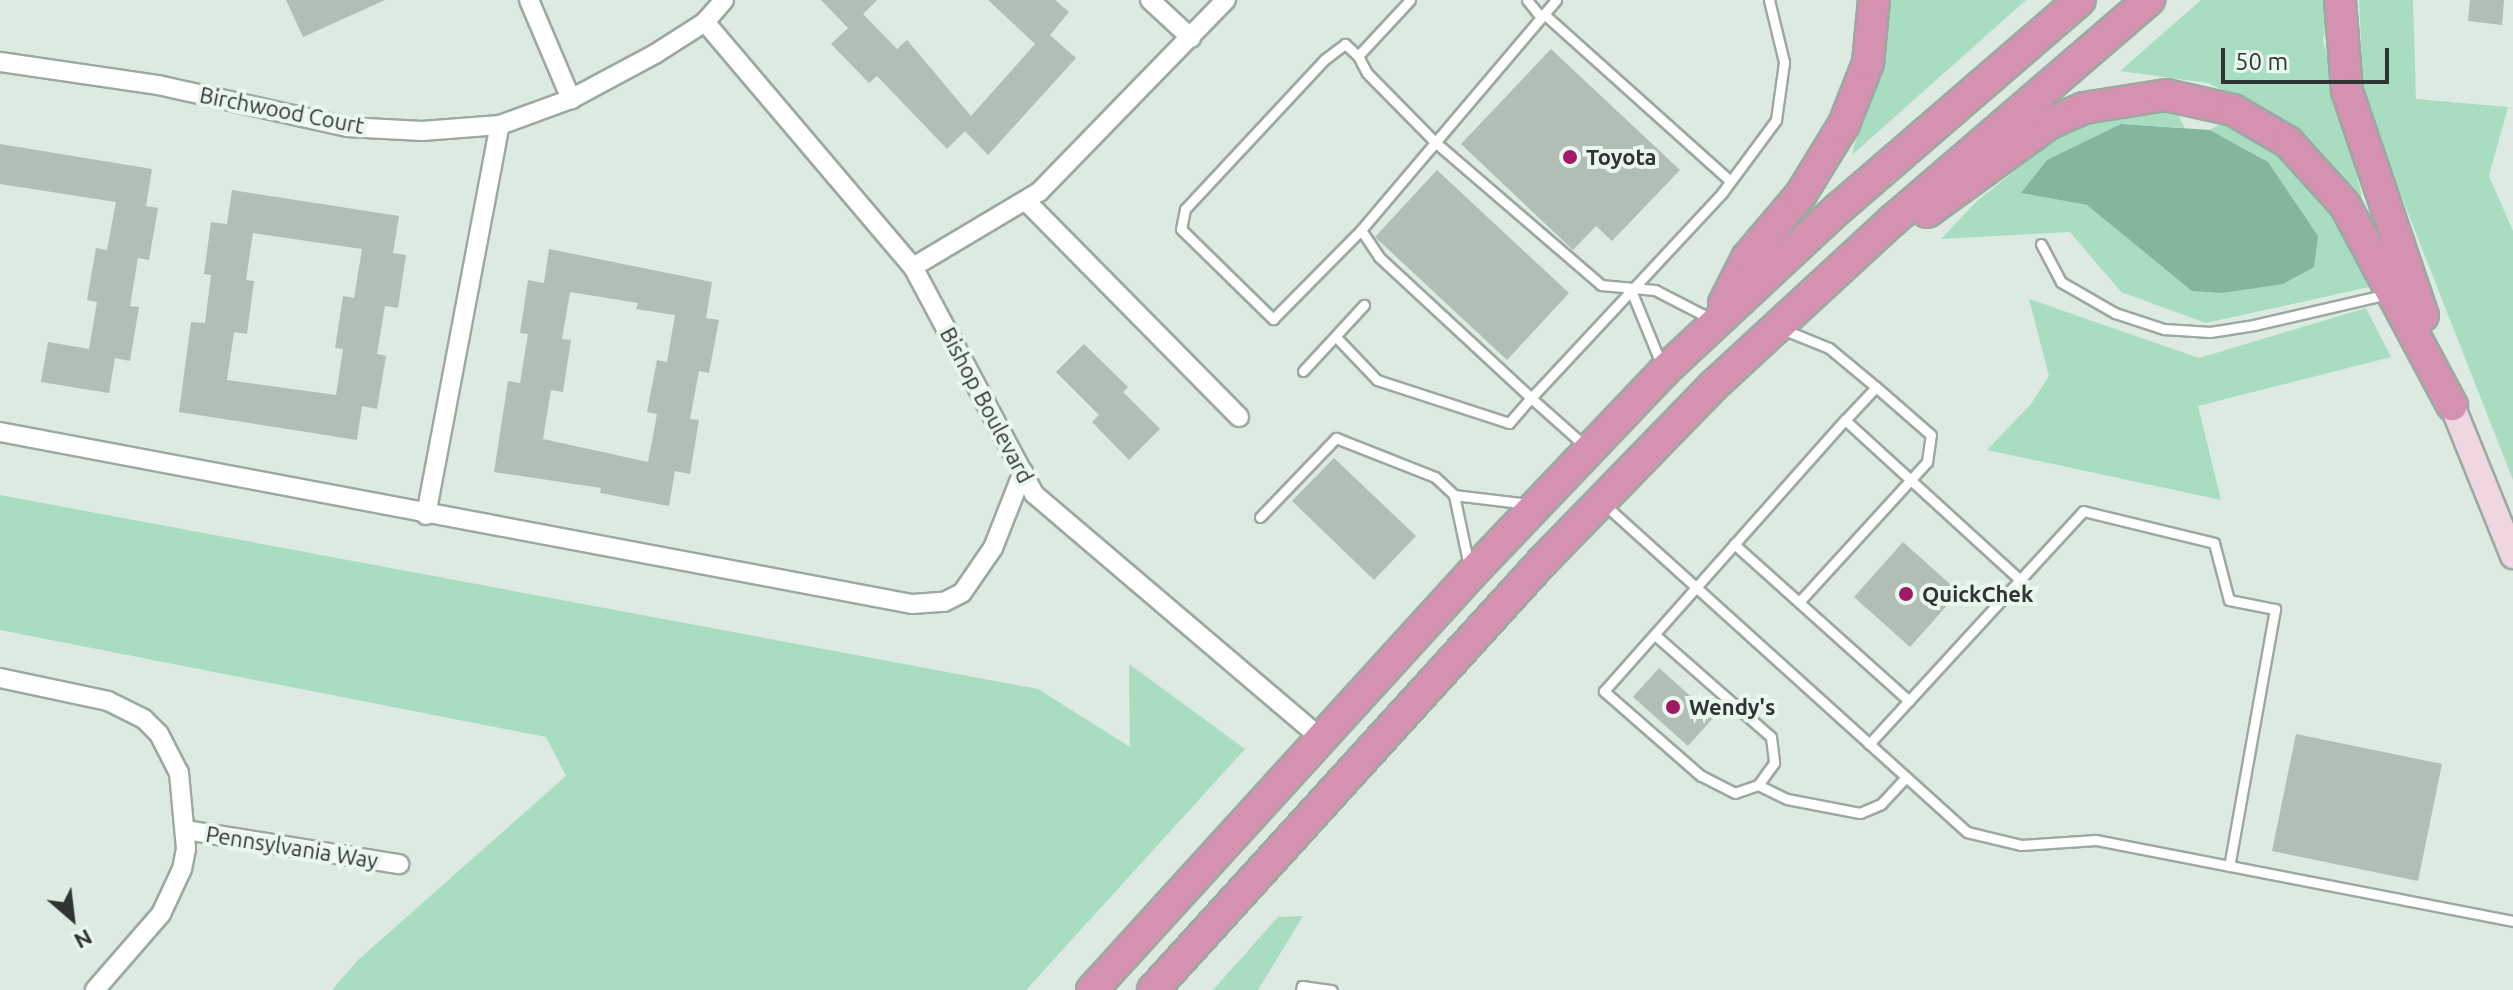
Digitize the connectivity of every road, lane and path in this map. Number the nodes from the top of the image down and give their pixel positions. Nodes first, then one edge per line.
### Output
1 (529, 0) edge
2 (724, 0) edge
3 (1150, 0) edge
4 (1226, 0) edge
5 (1410, 0) edge
6 (1527, 0) edge
7 (1556, 0) edge
8 (1769, 0) edge
9 (1874, 0) edge
10 (2080, 0) edge
11 (2149, 0) edge
12 (2340, 0) edge
13 (1542, 15) junction
14 (705, 22) junction
15 (1191, 38) junction
16 (1358, 56) junction
17 (0, 62) edge
18 (571, 99) junction
19 (500, 125) junction
20 (1435, 142) junction
21 (1730, 181) junction
22 (1027, 202) junction
23 (1361, 230) junction
24 (2041, 244) dead end
25 (913, 267) junction
26 (1829, 278) junction
27 (1630, 288) junction
28 (2395, 292) junction
29 (1364, 305) dead end
30 (1716, 321) junction
31 (1775, 326) junction
32 (1337, 338) junction
33 (1303, 371) dead end
34 (1664, 371) junction
35 (1876, 387) junction
36 (1531, 398) junction
37 (2452, 405) junction
38 (1239, 417) dead end
39 (1845, 420) junction
40 (0, 432) edge
41 (1589, 449) junction
42 (1023, 472) junction
43 (1909, 481) junction
44 (1454, 495) junction
45 (1600, 500) junction
46 (1535, 504) junction
47 (426, 515) junction
48 (1260, 517) dead end
49 (2507, 526) edge
50 (1734, 544) junction
51 (2513, 556) edge
52 (1471, 574) junction
53 (2020, 580) junction
54 (1695, 589) junction
55 (1799, 602) junction
56 (1655, 635) junction
57 (0, 678) edge
58 (1909, 701) junction
59 (1321, 738) junction
60 (1869, 744) junction
61 (1906, 777) junction
62 (1758, 785) junction
63 (186, 830) junction
64 (399, 864) dead end
65 (2229, 866) junction
66 (2513, 921) edge
67 (95, 990) edge
68 (1092, 990) edge
69 (1153, 990) edge
70 (1301, 990) edge
71 (1332, 990) edge

1 - 18 street
2 - 14 street, Birchwood Court
3 - 15 street
4 - 15 street
5 - 16 lane
6 - 13 lane
7 - 13 lane
8 - 21 lane
9 - 30 highway
10 - 30 highway
11 - 26 highway
12 - 37 highway
13 - 20 lane
13 - 21 lane
14 - 18 street, Birchwood Court
14 - 25 street, Bishop Boulevard
15 - 22 street
16 - 20 lane
16 - 23 lane
17 - 19 street, Birchwood Court
18 - 19 street, Birchwood Court
19 - 47 street
20 - 23 lane
20 - 27 lane
21 - 27 lane
22 - 25 street
22 - 38 street
23 - 36 lane
24 - 28 lane
25 - 42 street, Bishop Boulevard
26 - 28 highway
26 - 31 highway
27 - 30 lane
27 - 34 lane
27 - 36 lane
28 - 37 highway
29 - 32 lane
30 - 34 highway
31 - 35 lane
31 - 45 highway
32 - 33 lane
32 - 36 lane
34 - 41 highway
35 - 39 lane
35 - 43 lane
36 - 41 lane
37 - 49 main road
39 - 43 lane
39 - 50 lane
40 - 47 street
41 - 46 highway
42 - 47 street
42 - 59 street, Bishop Boulevard
43 - 53 lane
43 - 55 lane
44 - 46 lane
44 - 48 lane
44 - 52 lane
45 - 54 lane
45 - 69 highway
46 - 52 highway
49 - 51 main road
50 - 54 lane
50 - 55 lane
52 - 59 highway
53 - 58 lane
53 - 65 lane
54 - 56 lane
54 - 60 lane
55 - 58 lane
56 - 62 lane
56 - 62 lane
57 - 63 street, Pennsylvania Way
58 - 60 lane
59 - 68 highway
60 - 61 lane
61 - 62 lane
61 - 65 lane
63 - 64 street, Pennsylvania Way
63 - 67 street, Pennsylvania Way
65 - 66 lane
70 - 71 lane

